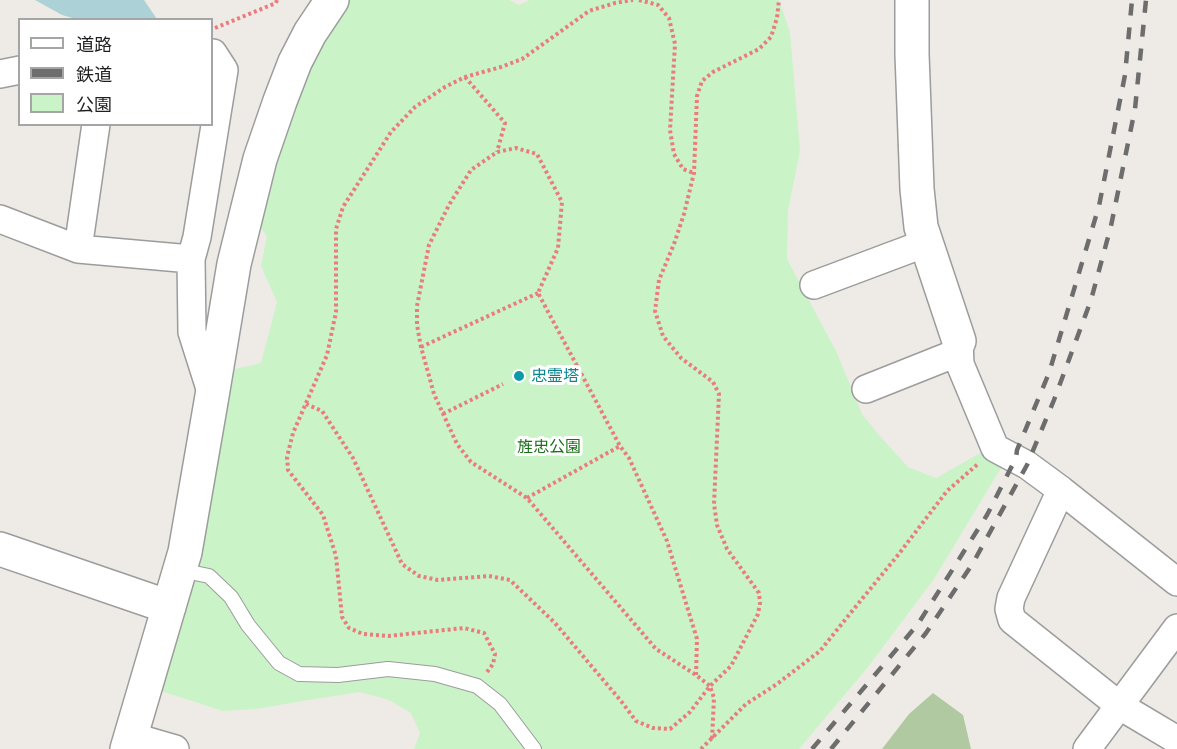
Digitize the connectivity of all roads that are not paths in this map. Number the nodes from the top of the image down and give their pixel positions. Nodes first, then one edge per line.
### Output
1 (912, 0) edge
2 (322, 3) edge
3 (213, 53) edge
4 (18, 70) edge
5 (0, 74) edge
6 (96, 126) edge
7 (0, 219) edge
8 (926, 243) junction
9 (78, 249) junction
10 (191, 259) junction
11 (814, 285) dead end
12 (959, 347) junction
13 (866, 389) dead end
14 (213, 396) junction
15 (1061, 490) junction
16 (0, 549) edge
17 (180, 570) junction
18 (1177, 582) edge
19 (169, 607) junction
20 (1177, 628) edge
21 (1120, 706) junction
22 (1177, 740) edge
23 (129, 742) edge
24 (175, 749) edge
25 (534, 749) edge
26 (1087, 749) edge

1 - 8 street
2 - 14 street
3 - 10 street
4 - 5 street
6 - 9 street
7 - 9 street
8 - 11 street
8 - 12 street
9 - 10 street
10 - 14 street
12 - 13 street
12 - 15 street
14 - 17 street
15 - 18 street
15 - 21 street
16 - 19 street
17 - 19 street
17 - 25 lane
19 - 23 street
20 - 21 street
21 - 22 street
21 - 26 street
23 - 24 street

